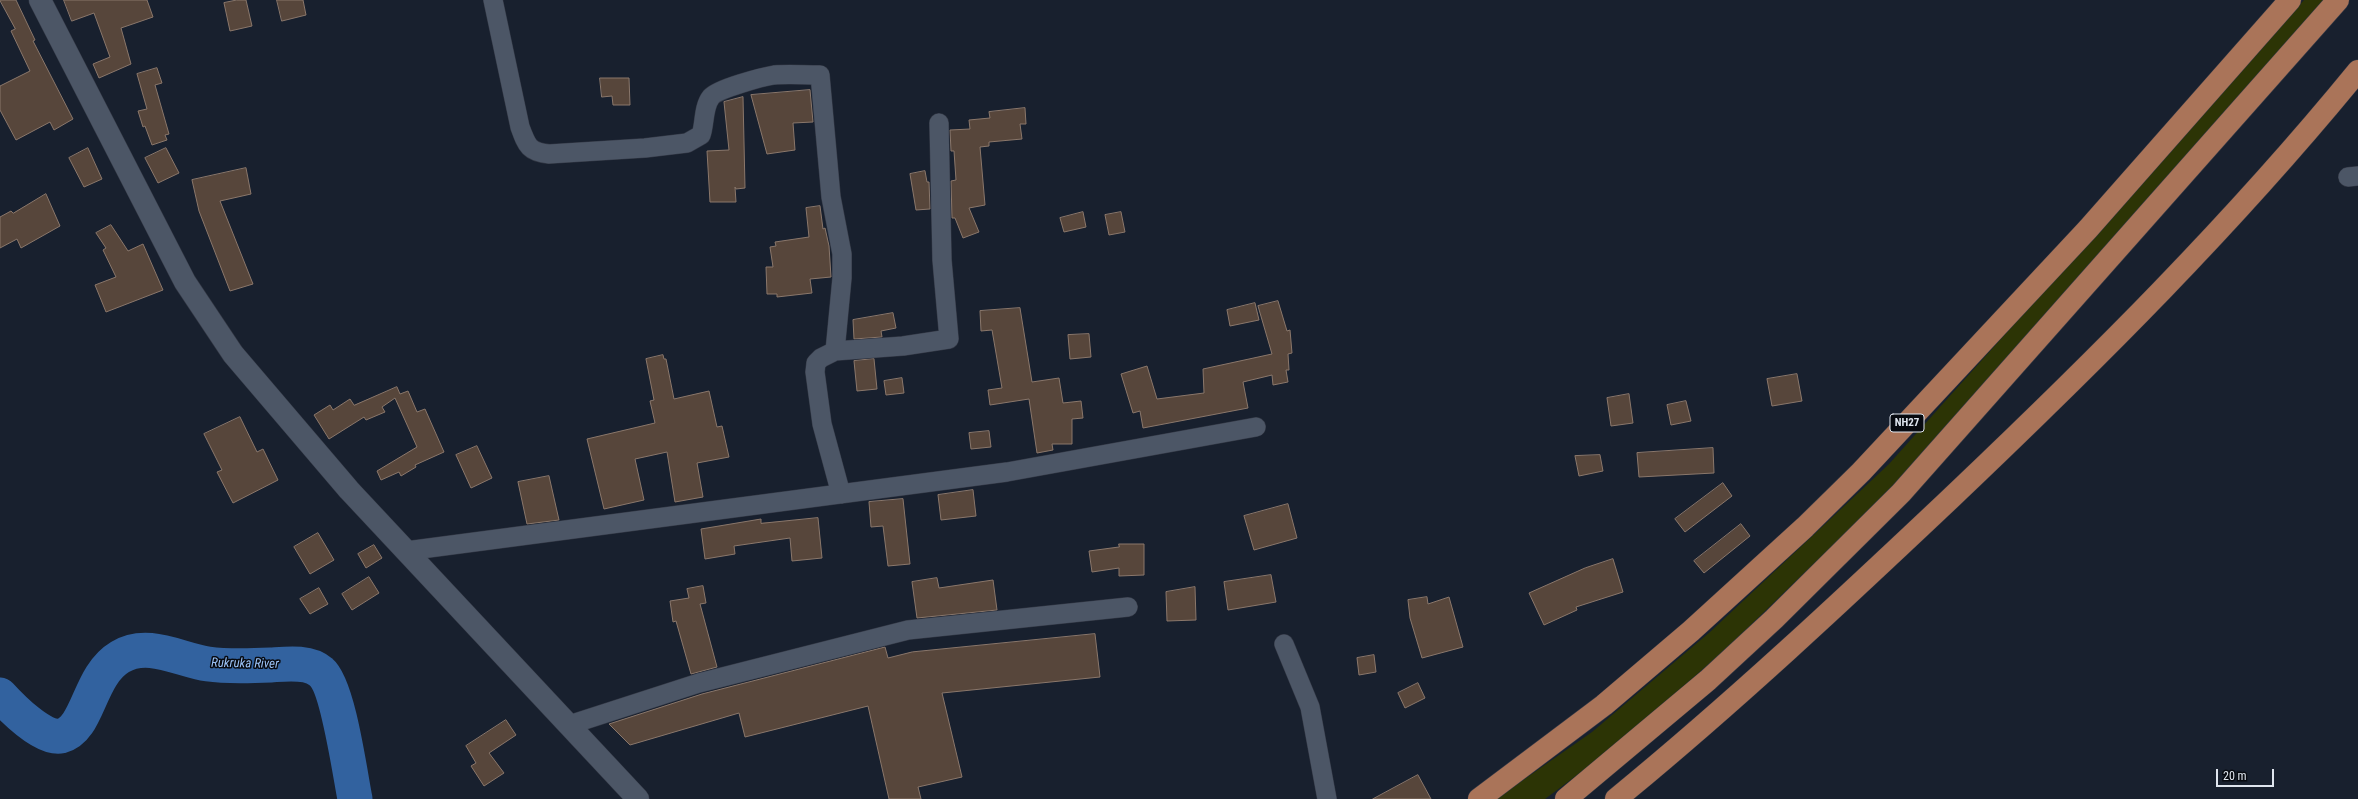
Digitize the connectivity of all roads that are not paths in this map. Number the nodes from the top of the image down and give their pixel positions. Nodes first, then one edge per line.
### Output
1 (40, 0) edge
2 (493, 0) edge
3 (2290, 0) edge
4 (2338, 0) edge
5 (2358, 71) edge
6 (940, 123) dead end
7 (835, 351) junction
8 (1256, 427) dead end
9 (841, 494) junction
10 (406, 551) junction
11 (1128, 607) dead end
12 (1284, 644) dead end
13 (569, 725) junction
14 (638, 799) edge
15 (1327, 799) edge
16 (1479, 799) edge
17 (1566, 799) edge
18 (1616, 799) edge

1 - 10 main road
2 - 7 street
3 - 16 highway, NH27
4 - 17 highway
5 - 18 highway
6 - 7 street
7 - 9 street
8 - 9 street
9 - 10 street
10 - 13 main road
11 - 13 street
12 - 15 street
13 - 14 main road

